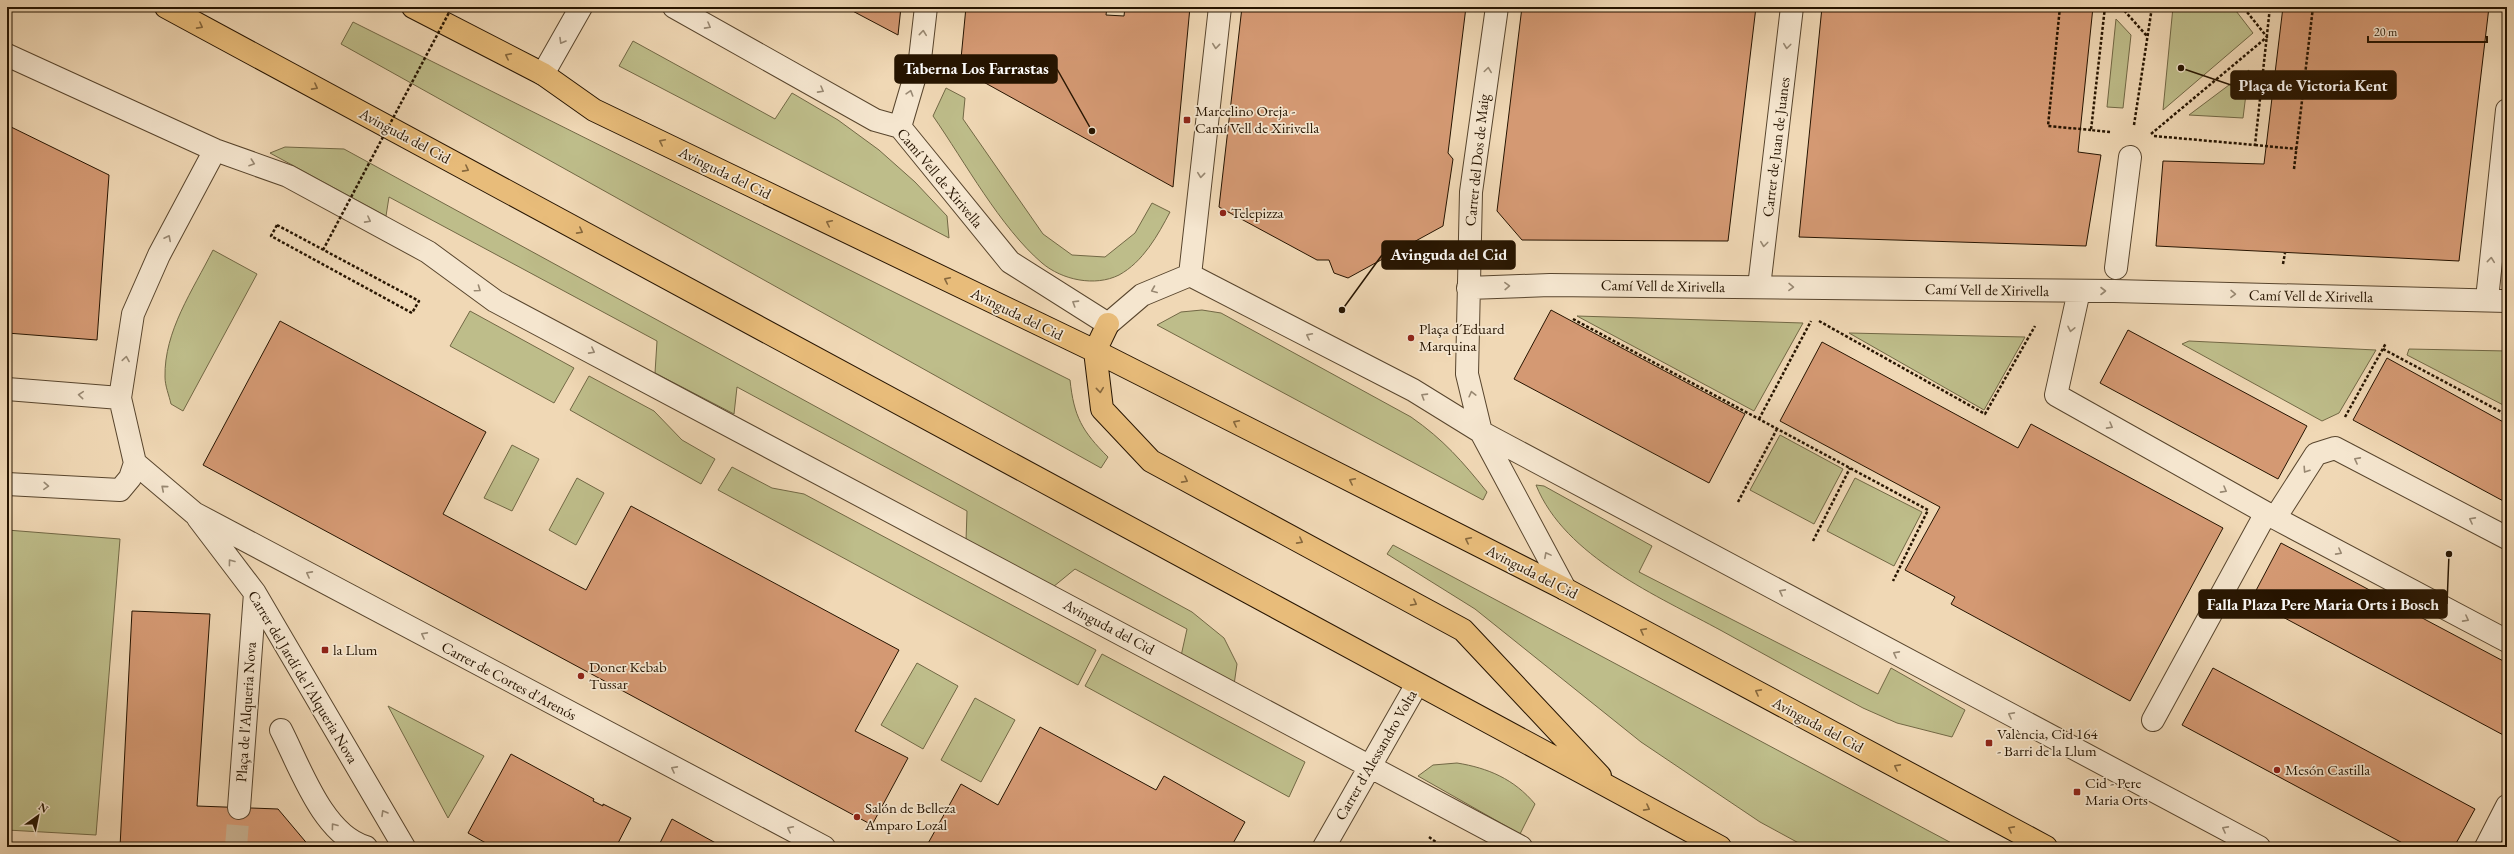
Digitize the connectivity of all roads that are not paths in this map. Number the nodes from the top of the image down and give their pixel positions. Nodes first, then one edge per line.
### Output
1 (166, 7) edge
2 (413, 7) edge
3 (581, 7) edge
4 (674, 7) edge
5 (926, 7) edge
6 (1220, 7) edge
7 (1497, 7) edge
8 (1792, 7) edge
9 (7, 56) edge
10 (543, 74) junction
11 (2507, 110) edge
12 (900, 127) junction
13 (215, 150) junction
14 (2130, 157) dead end
15 (2116, 268) dead end
16 (1190, 275) junction
17 (1759, 287) junction
18 (1468, 288) junction
19 (2079, 291) junction
20 (2497, 300) edge
21 (1108, 324) junction
22 (1095, 351) junction
23 (7, 388) edge
24 (120, 398) junction
25 (1481, 432) junction
26 (135, 463) junction
27 (7, 484) edge
28 (194, 513) junction
29 (2270, 516) junction
30 (2507, 538) edge
31 (1565, 589) junction
32 (255, 593) junction
33 (2507, 641) edge
34 (1417, 684) junction
35 (2153, 720) dead end
36 (281, 730) dead end
37 (1371, 766) junction
38 (1613, 790) junction
39 (2507, 806) edge
40 (239, 808) tunnel mouth
41 (366, 847) edge
42 (404, 847) edge
43 (824, 847) edge
44 (1324, 847) edge
45 (1521, 847) edge
46 (1720, 847) edge
47 (2046, 847) edge
48 (2259, 847) edge
49 (2486, 847) edge

1 -> 34 main road, Avinguda del Cid
10 -> 2 main road, Avinguda del Cid
3 -> 10 street
4 -> 12 street, Camí Vell de Xirivella
12 -> 5 street
6 -> 16 street
18 -> 7 street, Carrer del Dos de Maig
8 -> 17 street, Carrer de Juan de Juanes
9 - 13 street, Avinguda del Cid
22 -> 10 main road, Avinguda del Cid
20 -> 11 street
21 -> 12 street, Camí Vell de Xirivella
24 -> 13 street
13 -> 37 street, Avinguda del Cid
14 - 15 street
16 -> 21 street
25 -> 16 street
18 -> 17 street, Camí Vell de Xirivella
17 -> 19 street, Camí Vell de Xirivella
25 -> 18 street, Carrer del Dos de Maig
19 -> 20 street, Camí Vell de Xirivella
19 -> 29 street
21 - 22 main road
31 -> 22 main road, Avinguda del Cid
22 -> 38 main road
24 -> 23 street
24 - 26 street
31 -> 25 street, Carrer del Dos de Maig
48 -> 25 street
27 -> 26 street
28 -> 26 street
32 -> 28 street, Carrer del Jardí de l'Alqueria Nova
43 -> 28 street, Carrer de Cortes d'Arenós
30 -> 29 street
29 -> 33 street
29 - 35 street
47 -> 31 main road, Avinguda del Cid
32 - 40 street, Plaça de l'Alqueria Nova
42 -> 32 street, Carrer del Jardí de l'Alqueria Nova
34 - 37 street, Carrer d'Alessandro Volta
34 - 38 main road, Avinguda del Cid
41 -> 36 street
37 - 44 street, Carrer d'Alessandro Volta
37 - 45 street, Avinguda del Cid
38 -> 46 main road, Avinguda del Cid
39 - 49 street

